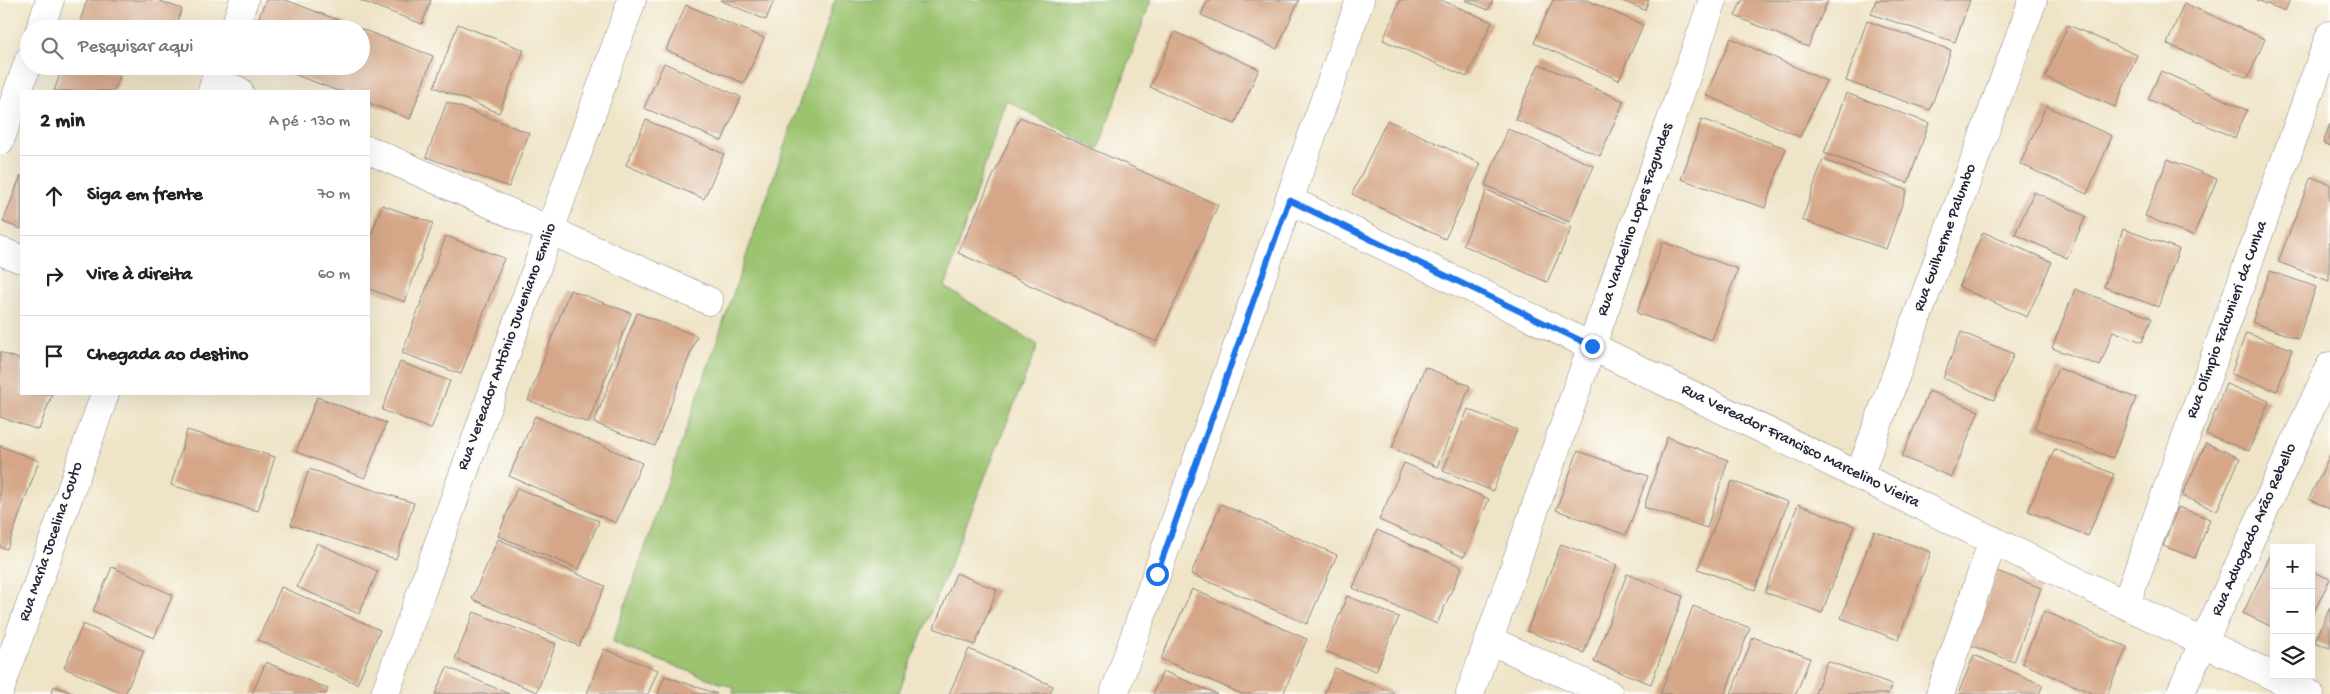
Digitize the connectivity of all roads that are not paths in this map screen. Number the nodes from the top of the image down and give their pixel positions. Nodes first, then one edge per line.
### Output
1 (50, 0) edge
2 (244, 0) edge
3 (632, 0) edge
4 (1360, 0) edge
5 (1713, 0) edge
6 (2033, 0) edge
7 (43, 20) edge
8 (237, 20) edge
9 (2330, 36) edge
10 (24, 75) edge
11 (0, 141) edge
12 (370, 150) edge
13 (1289, 200) junction
14 (550, 231) junction
15 (0, 251) edge
16 (20, 259) edge
17 (709, 301) dead end
18 (1592, 346) junction
19 (2330, 366) edge
20 (105, 395) edge
21 (1859, 476) junction
22 (1993, 540) junction
23 (2126, 604) junction
24 (1489, 640) junction
25 (2204, 642) junction
26 (0, 690) edge
27 (384, 694) edge
28 (1114, 694) edge
29 (1470, 694) edge
30 (1610, 694) edge
31 (1940, 694) edge
32 (2180, 694) edge
33 (2310, 694) edge

1 - 7 street
2 - 8 street
3 - 14 street, Rua Vereador Antônio Juveniano Emílio
4 - 13 street
5 - 18 street, Rua Vandelino Lopes Fagundes
6 - 21 street, Rua Guilherme Palumbo
9 - 23 street, Rua Olímpio Falcunieri da Cunha
10 - 11 street
12 - 14 street
13 - 18 street, Rua Vereador Francisco Marcelino Vieira
13 - 28 street
14 - 17 street
14 - 27 street, Rua Vereador Antônio Juveniano Emílio
15 - 16 street
18 - 21 street, Rua Vereador Francisco Marcelino Vieira
18 - 24 street, Rua Vandelino Lopes Fagundes
19 - 25 street, Rua Advogado Arão Rebello
20 - 26 street, Rua Maria Jocelina Couto
21 - 22 street, Rua Vereador Francisco Marcelino Vieira
22 - 23 street, Rua Vereador Francisco Marcelino Vieira
22 - 31 street
23 - 25 street, Rua Vereador Francisco Marcelino Vieira
24 - 29 street, Rua Vandelino Lopes Fagundes
24 - 30 street
25 - 32 street, Rua Advogado Arão Rebello
25 - 33 street, Rua Vereador Francisco Marcelino Vieira

